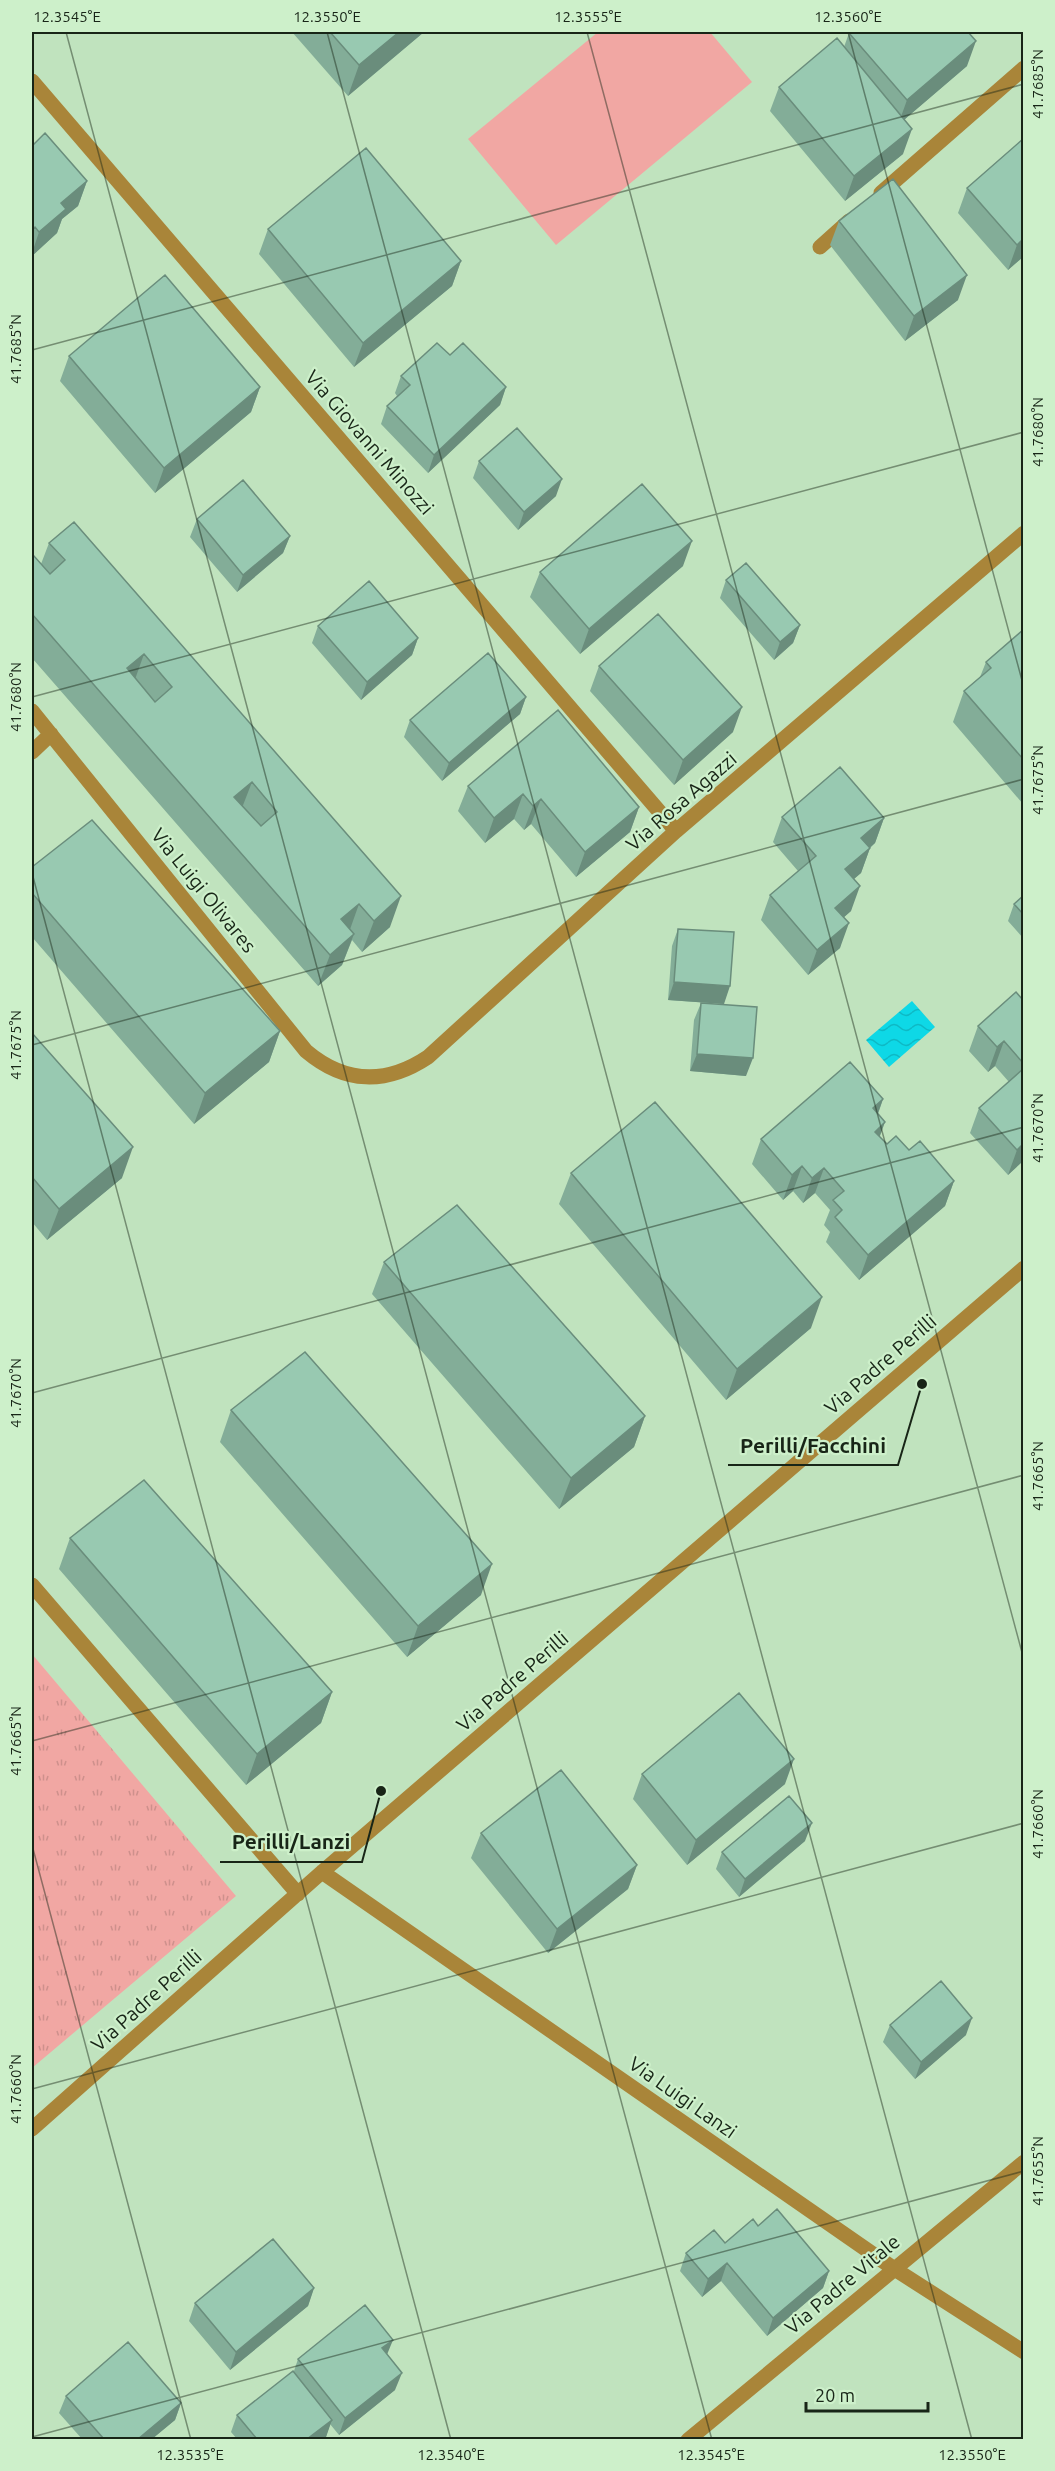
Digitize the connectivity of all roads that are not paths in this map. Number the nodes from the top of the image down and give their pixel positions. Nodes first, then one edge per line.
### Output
1 (1023, 68) edge
2 (32, 81) edge
3 (820, 247) dead end
4 (1023, 533) edge
5 (32, 711) edge
6 (51, 734) junction
7 (32, 752) edge
8 (676, 831) junction
9 (358, 1077) joint
10 (1023, 1268) edge
11 (32, 1585) edge
12 (321, 1872) junction
13 (298, 1894) junction
14 (32, 2129) edge
15 (1023, 2162) edge
16 (893, 2268) junction
17 (1023, 2352) edge
18 (688, 2439) edge

1 - 3 street
2 - 8 street, Via Giovanni Minozzi
4 - 8 street, Via Rosa Agazzi
5 - 6 street, Via Luigi Olivares
6 - 7 street
6 - 9 street, Via Luigi Olivares
8 - 9 street, Via Rosa Agazzi
10 - 12 street, Via Padre Perilli
11 - 13 street
12 - 13 street, Via Padre Perilli
12 - 16 street, Via Luigi Lanzi
13 - 14 street, Via Padre Perilli
15 - 16 street, Via Padre Vitale
16 - 17 street, Via Luigi Lanzi
16 - 18 street, Via Padre Vitale

